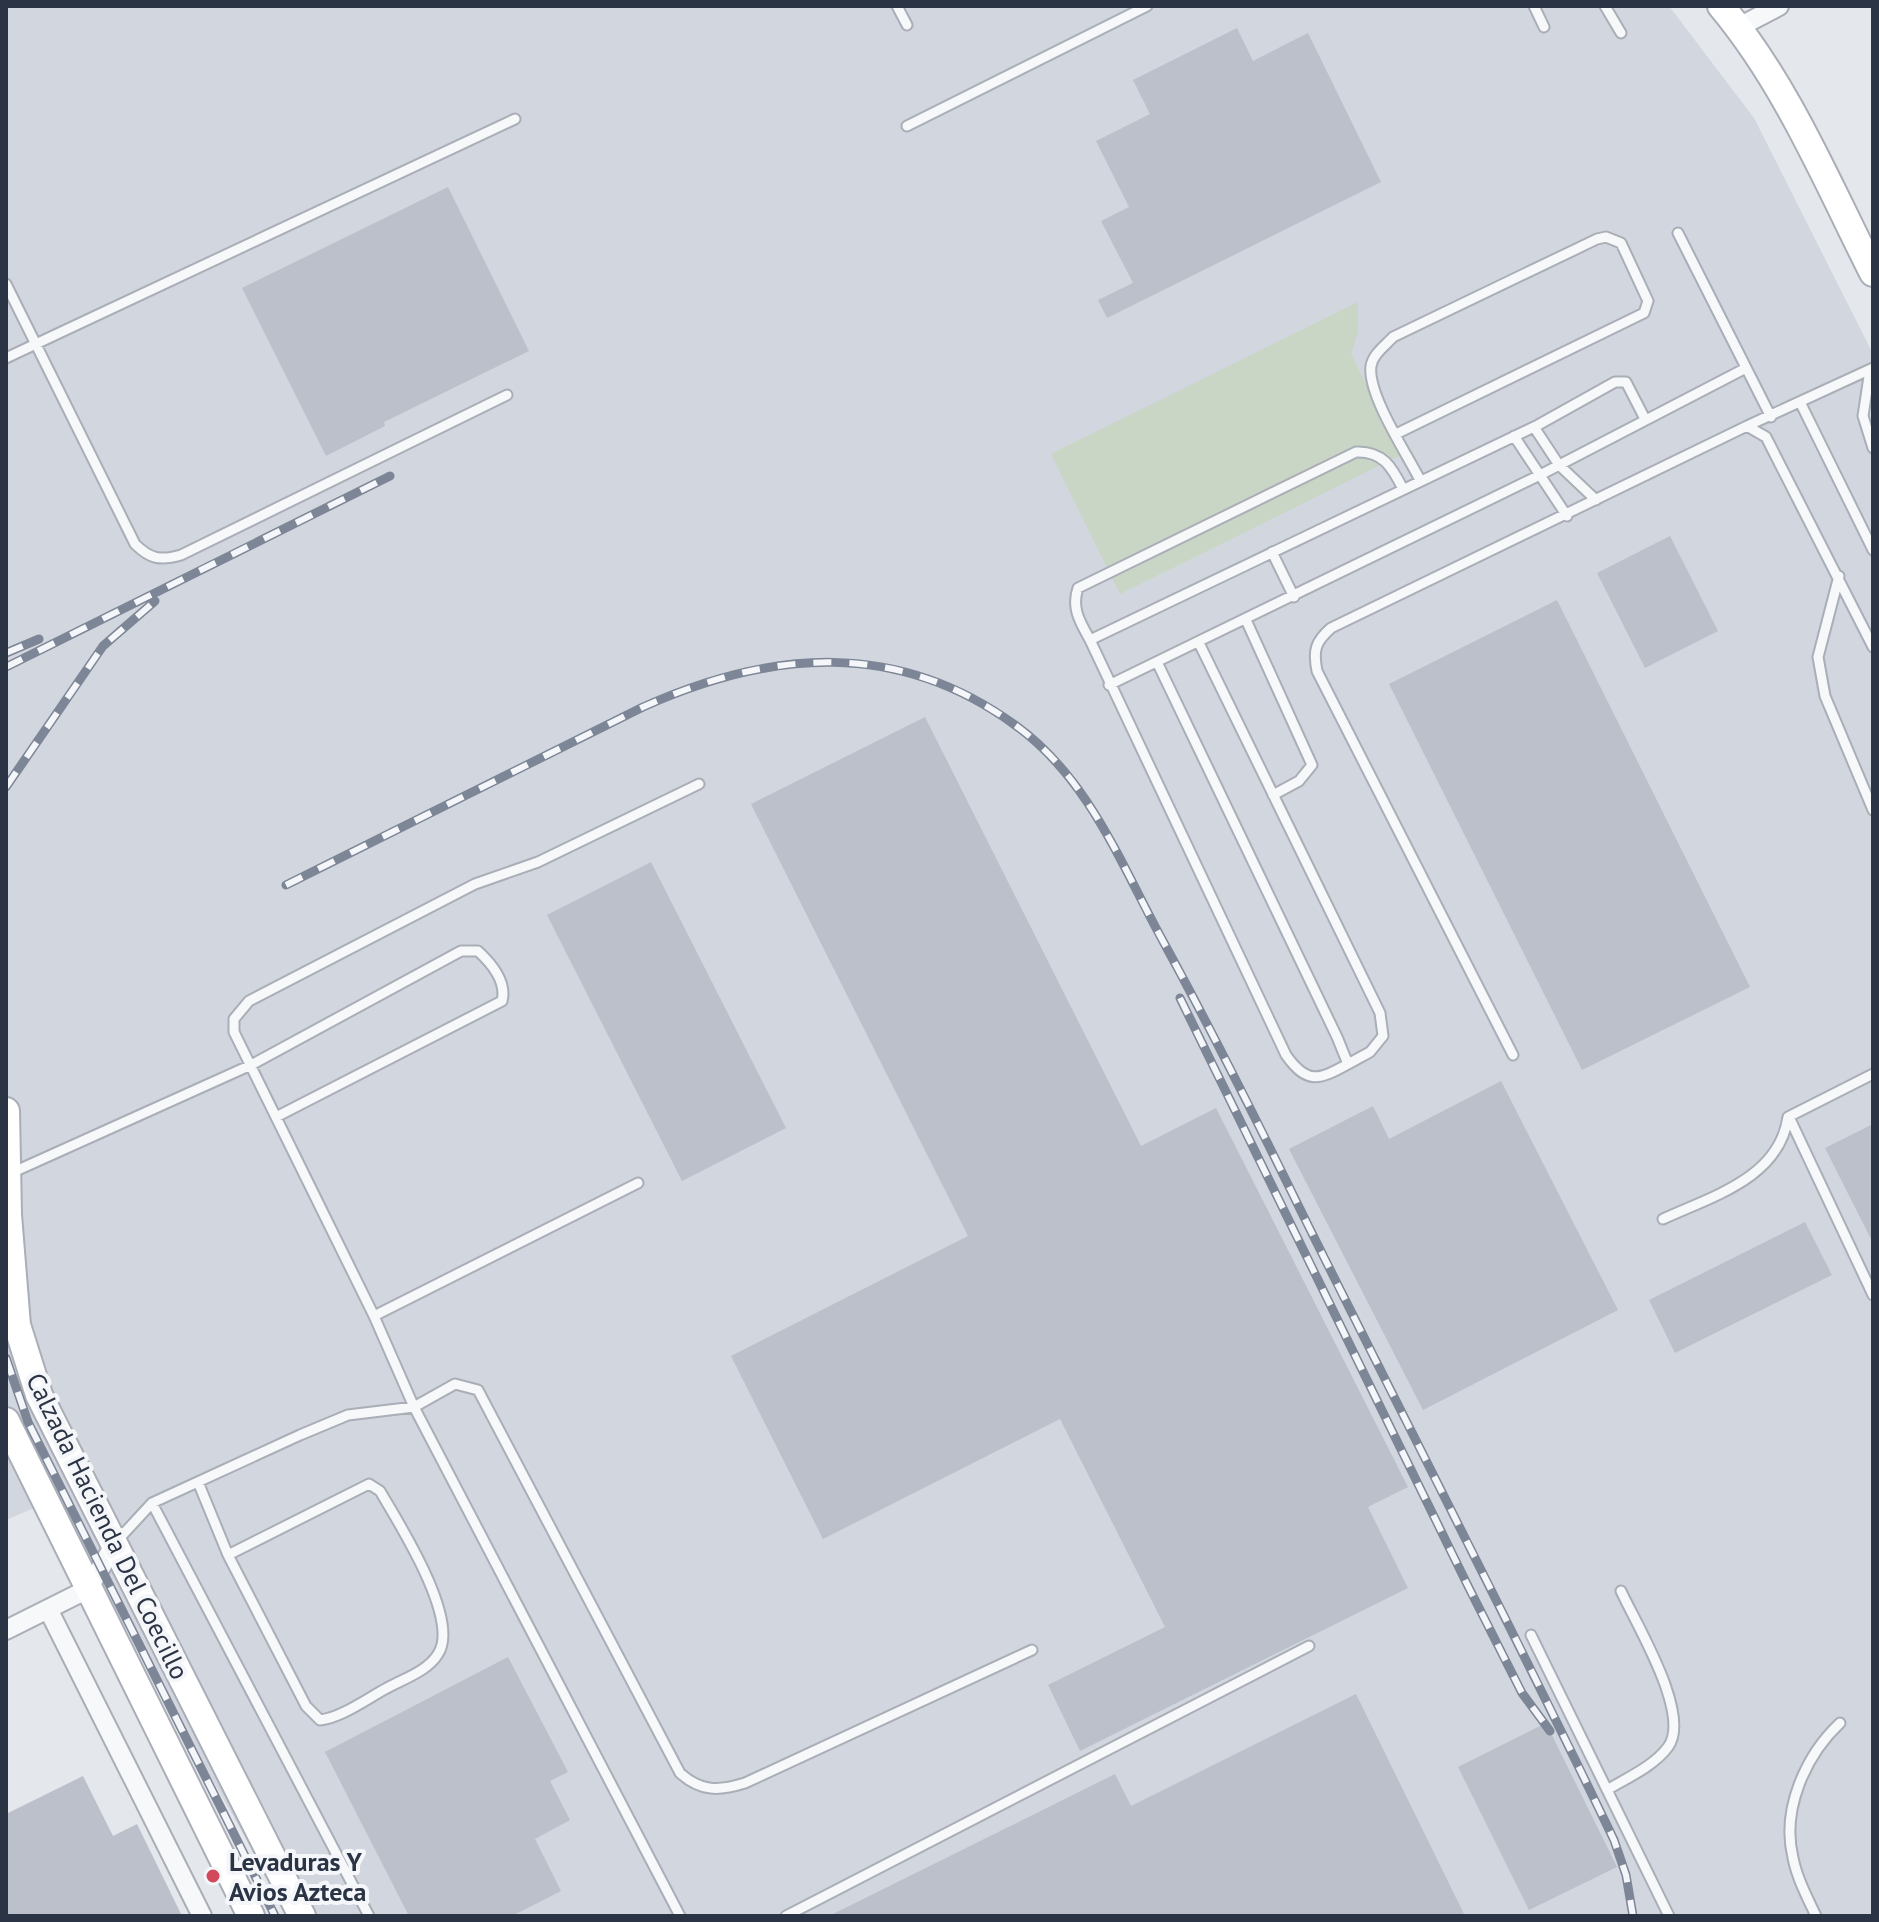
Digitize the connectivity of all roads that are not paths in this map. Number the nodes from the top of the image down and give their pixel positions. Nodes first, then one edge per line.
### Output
1 (897, 6) edge
2 (1147, 6) edge
3 (1534, 6) edge
4 (1605, 6) edge
5 (1721, 6) edge
6 (1779, 6) edge
7 (907, 25) dead end
8 (1544, 27) dead end
9 (1739, 27) junction
10 (1621, 33) dead end
11 (515, 119) dead end
12 (907, 126) dead end
13 (1678, 233) dead end
14 (1873, 273) edge
15 (6, 284) edge
16 (35, 344) junction
17 (6, 358) edge
18 (1746, 368) junction
19 (1872, 369) edge
20 (507, 395) dead end
21 (1801, 404) junction
22 (1771, 417) junction
23 (1645, 419) junction
24 (1747, 426) junction
25 (1534, 427) junction
26 (1396, 434) junction
27 (1514, 436) junction
28 (1873, 448) edge
29 (1559, 465) junction
30 (1540, 475) junction
31 (1420, 480) junction
32 (1403, 489) junction
33 (1596, 500) junction
34 (1567, 516) junction
35 (1873, 550) edge
36 (1272, 552) junction
37 (1839, 576) junction
38 (1294, 597) junction
39 (1246, 620) junction
40 (1090, 640) junction
41 (1199, 643) junction
42 (1873, 647) edge
43 (1157, 662) junction
44 (1109, 685) junction
45 (699, 784) dead end
46 (1273, 795) junction
47 (1873, 810) edge
48 (1513, 1055) dead end
49 (1348, 1064) junction
50 (251, 1065) junction
51 (1873, 1074) edge
52 (6, 1111) edge
53 (276, 1117) junction
54 (1788, 1117) junction
55 (7, 1175) edge
56 (638, 1183) dead end
57 (1663, 1219) dead end
58 (1873, 1295) edge
59 (374, 1316) junction
60 (414, 1407) junction
61 (6, 1421) edge
62 (198, 1482) junction
63 (152, 1503) junction
64 (116, 1542) junction
65 (228, 1555) junction
66 (88, 1589) junction
67 (1621, 1591) dead end
68 (48, 1609) junction
69 (6, 1630) edge
70 (1531, 1635) dead end
71 (1309, 1646) dead end
72 (1032, 1650) dead end
73 (1840, 1723) dead end
74 (1607, 1790) junction
75 (202, 1916) edge
76 (251, 1916) edge
77 (302, 1916) edge
78 (369, 1916) edge
79 (680, 1916) edge
80 (786, 1916) edge
81 (1669, 1916) edge
82 (1816, 1916) edge

1 - 7 lane
2 - 12 lane
3 - 8 lane
4 - 10 lane
5 - 9 main road
6 - 9 street
9 - 14 main road
11 - 16 lane
13 - 18 lane
15 - 16 lane
16 - 17 lane
16 - 20 lane
18 - 22 lane
18 - 23 lane
19 - 21 lane
19 - 28 lane
21 - 22 lane
21 - 35 lane
22 - 24 lane
23 - 25 lane
23 - 29 lane
24 - 33 lane
24 - 37 lane
25 - 27 lane
25 - 29 lane
26 - 26 lane
26 - 31 lane
27 - 30 lane
27 - 31 lane
29 - 30 lane
29 - 33 lane
30 - 34 lane
30 - 38 lane
31 - 32 lane
32 - 36 lane
32 - 40 lane
33 - 34 lane
34 - 48 lane
36 - 38 lane
36 - 40 lane
37 - 42 lane
37 - 47 lane
38 - 39 lane
39 - 41 lane
39 - 46 lane
40 - 44 lane
41 - 43 lane
41 - 46 lane
43 - 44 lane
43 - 49 lane
44 - 49 lane
45 - 50 lane
46 - 49 lane
50 - 53 lane
50 - 53 lane
50 - 55 lane
51 - 54 lane
52 - 55 main road, Calzada Hacienda Del Coecillo
53 - 59 lane
54 - 57 lane
54 - 58 lane
55 - 64 main road, Calzada Hacienda Del Coecillo
56 - 59 lane
59 - 60 lane
60 - 62 lane
60 - 72 lane
60 - 79 lane
61 - 66 main road, Calzada Hacienda Del Coecillo
62 - 63 lane
62 - 65 lane
63 - 64 lane
63 - 78 lane
64 - 66 street
64 - 77 main road, Calzada Hacienda Del Coecillo
65 - 65 lane
66 - 68 street
66 - 76 main road, Calzada Hacienda Del Coecillo
67 - 74 lane
68 - 69 street
68 - 75 street
70 - 74 lane
71 - 80 lane
73 - 82 lane
74 - 81 lane

